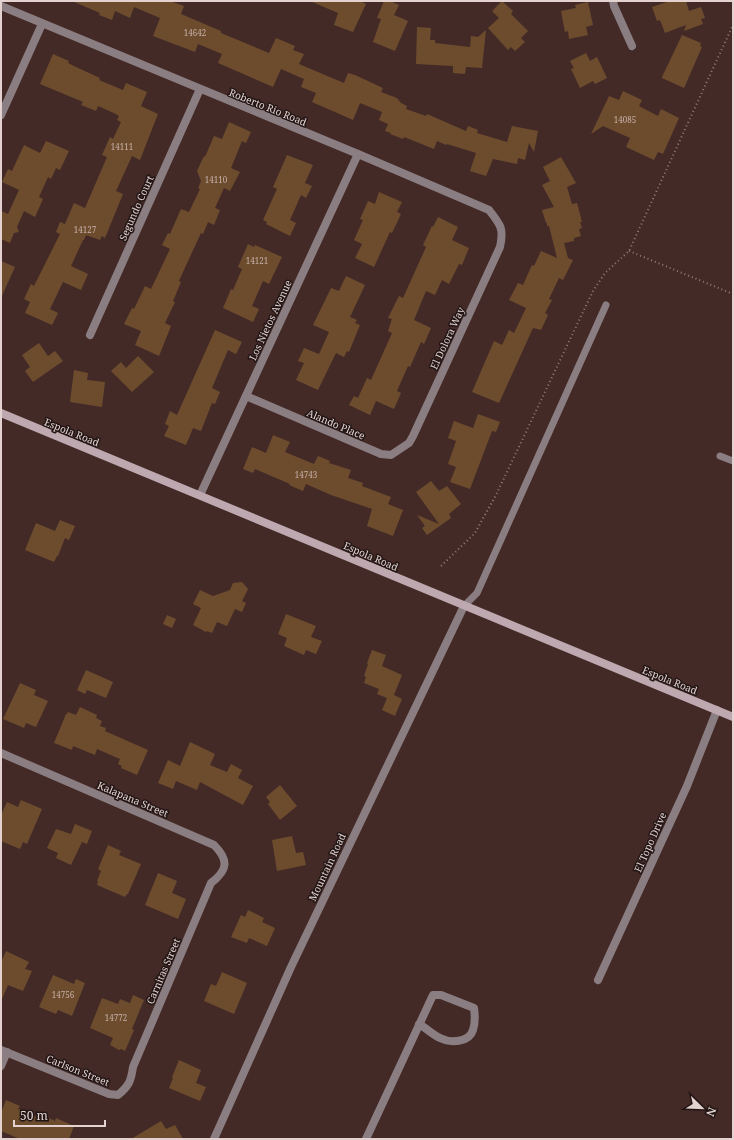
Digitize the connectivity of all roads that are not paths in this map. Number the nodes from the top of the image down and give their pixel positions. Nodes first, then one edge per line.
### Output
1 (613, 1) edge
2 (1, 6) edge
3 (42, 24) junction
4 (632, 46) dead end
5 (200, 89) junction
6 (1, 115) edge
7 (358, 154) junction
8 (500, 247) joint
9 (606, 305) dead end
10 (90, 335) dead end
11 (246, 396) junction
12 (1, 413) edge
13 (413, 436) joint
14 (720, 456) dead end
15 (733, 461) edge
16 (200, 495) junction
17 (464, 606) junction
18 (717, 710) junction
19 (733, 717) edge
20 (1, 753) edge
21 (211, 883) joint
22 (598, 980) dead end
23 (419, 1024) junction
24 (4, 1051) edge
25 (1, 1066) edge
26 (133, 1067) joint
27 (214, 1139) edge
28 (366, 1139) edge

1 - 4 street
2 - 3 street, Roberto Rio Road
3 - 5 street, Roberto Rio Road
3 - 6 street
5 - 7 street, Roberto Rio Road
5 - 10 street, Segundo Court
7 - 8 street, Roberto Rio Road
7 - 11 street, Los Nietos Avenue
8 - 13 street, El Dolora Way
9 - 17 lane
11 - 13 street, Alando Place
11 - 16 street, Los Nietos Avenue
12 - 16 main road, Espola Road
14 - 15 lane
16 - 17 main road, Espola Road
17 - 18 main road, Espola Road
17 - 27 street, Mountain Road
18 - 19 main road, Espola Road
18 - 22 street, El Topo Drive
20 - 21 street, Kalapana Street
21 - 26 street, Carnitas Street
23 - 23 street
23 - 28 street
24 - 25 street
24 - 26 street, Carlson Street

